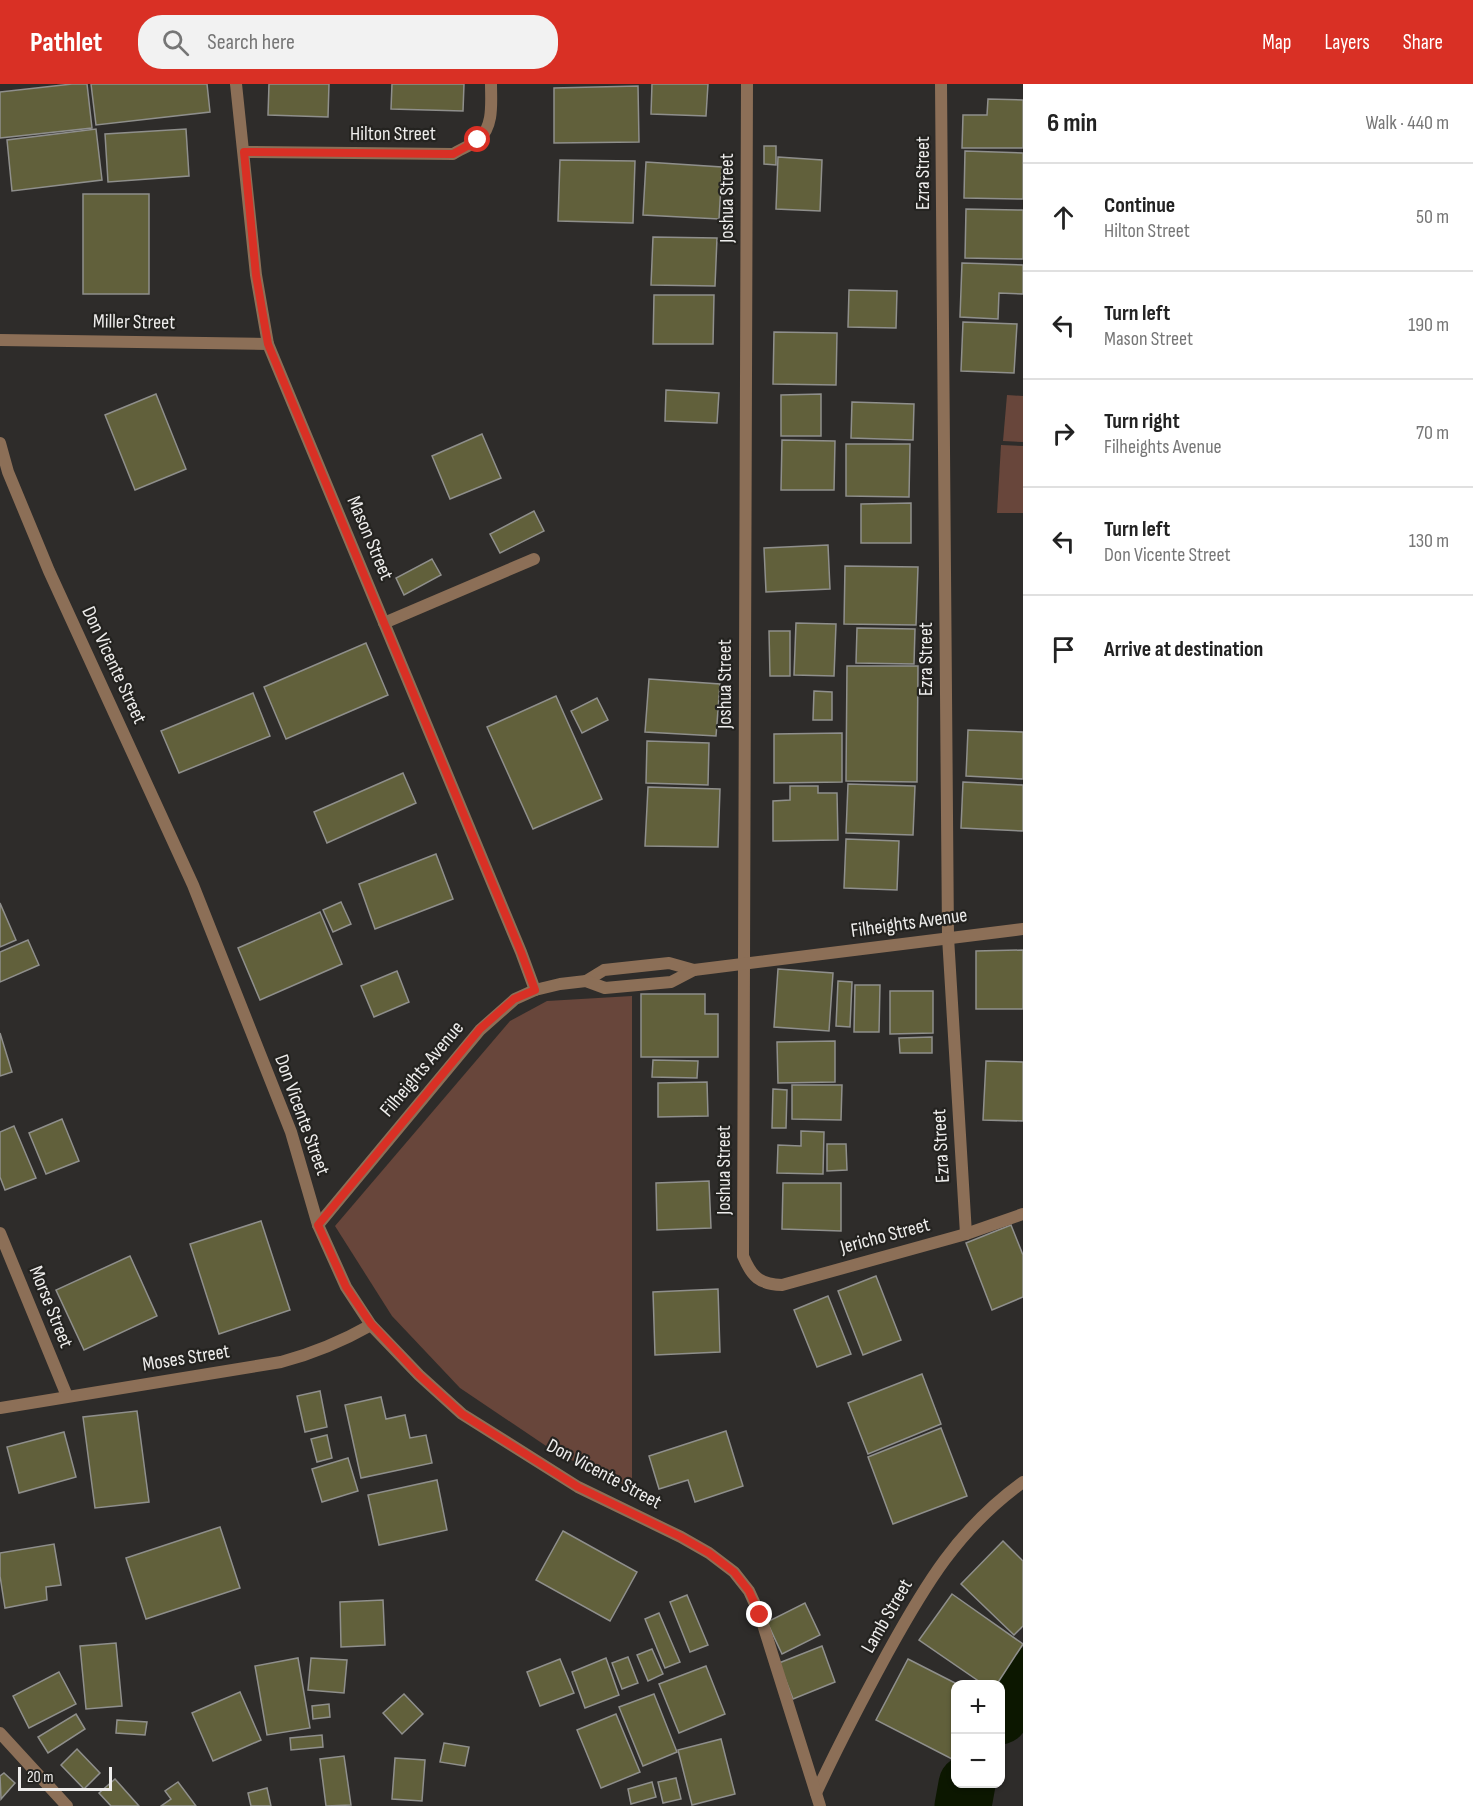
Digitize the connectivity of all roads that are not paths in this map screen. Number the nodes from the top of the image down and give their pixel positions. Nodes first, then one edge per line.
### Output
1 (236, 84) edge
2 (491, 84) edge
3 (747, 84) edge
4 (941, 84) edge
5 (244, 152) junction
6 (0, 339) edge
7 (268, 344) junction
8 (0, 443) edge
9 (534, 559) dead end
10 (384, 623) junction
11 (1023, 929) edge
12 (948, 937) junction
13 (744, 965) junction
14 (693, 970) junction
15 (586, 981) junction
16 (535, 990) junction
17 (1023, 1214) edge
18 (318, 1225) junction
19 (0, 1233) edge
20 (966, 1234) junction
21 (757, 1279) joint
22 (371, 1324) junction
23 (67, 1396) junction
24 (0, 1408) edge
25 (1023, 1482) edge
26 (0, 1733) edge
27 (816, 1793) junction
28 (68, 1806) edge
29 (820, 1806) edge

1 - 5 street, Mason Street
2 - 5 street, Hilton Street
3 - 13 street, Joshua Street
4 - 12 street, Ezra Street
5 - 7 street, Mason Street
6 - 7 street, Miller Street
7 - 10 street, Mason Street
8 - 18 street, Don Vicente Street
9 - 10 street
10 - 16 street, Mason Street
11 - 12 street, Filheights Avenue
12 - 13 street, Filheights Avenue
12 - 20 street, Ezra Street
13 - 14 street, Filheights Avenue
13 - 21 street, Joshua Street
14 - 15 street, Filheights Avenue
14 - 15 street, Filheights Avenue
15 - 16 street, Filheights Avenue
16 - 18 street, Filheights Avenue
17 - 20 street, Jericho Street
18 - 22 street, Don Vicente Street
19 - 23 street, Morse Street
20 - 21 street, Jericho Street
22 - 23 street, Moses Street
22 - 27 street, Don Vicente Street
23 - 24 street, Moses Street
25 - 27 street, Lamb Street
26 - 28 street
27 - 29 street, Don Vicente Street

